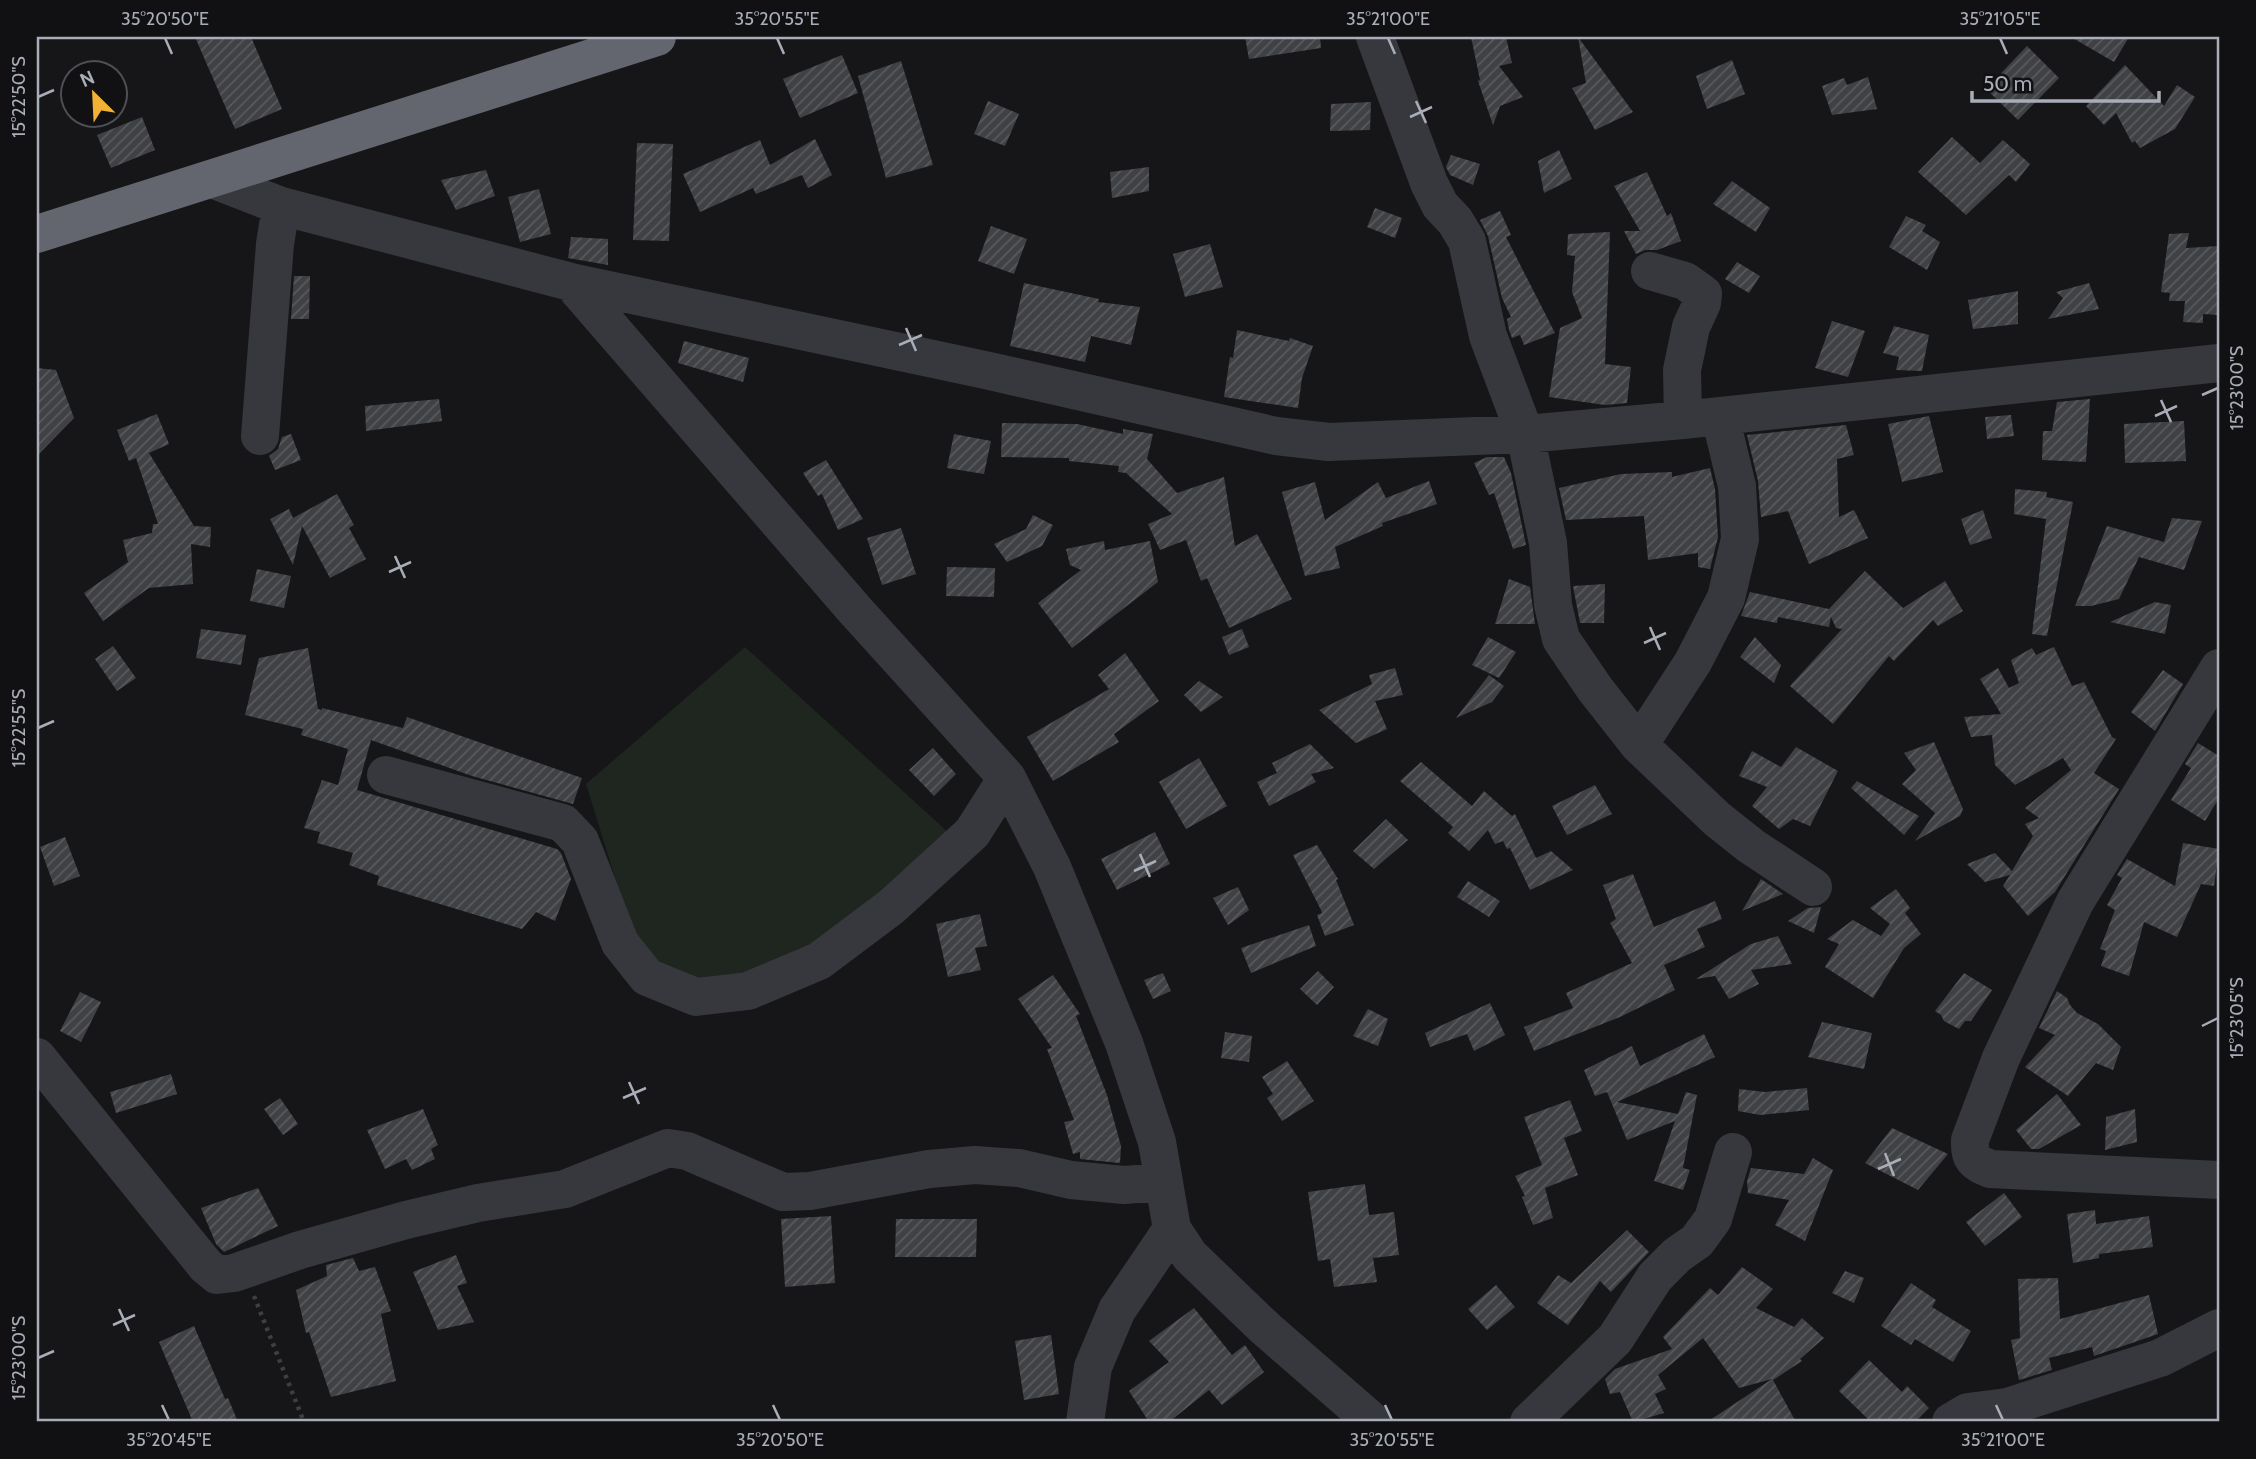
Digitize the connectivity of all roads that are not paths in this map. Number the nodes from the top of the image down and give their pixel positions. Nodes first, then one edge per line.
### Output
1 (657, 37) edge
2 (1375, 37) edge
3 (212, 179) junction
4 (281, 206) junction
5 (37, 234) edge
6 (1650, 271) dead end
7 (571, 282) junction
8 (2219, 363) edge
9 (1720, 416) junction
10 (1683, 420) junction
11 (1525, 434) junction
12 (260, 436) dead end
13 (2219, 668) edge
14 (1639, 745) junction
15 (386, 775) dead end
16 (1007, 778) junction
17 (1813, 887) dead end
18 (37, 1057) edge
19 (1733, 1152) dead end
20 (2219, 1180) edge
21 (1164, 1182) junction
22 (1172, 1229) junction
23 (2219, 1328) edge
24 (1085, 1422) edge
25 (1373, 1422) edge
26 (1530, 1422) edge
27 (1951, 1422) edge

1 - 3 highway
2 - 11 street
3 - 4 street
3 - 5 highway
4 - 7 street
4 - 12 street
6 - 10 street
7 - 11 street
7 - 16 street
8 - 9 street
9 - 10 street
9 - 14 street
10 - 11 street
11 - 14 street
13 - 20 street
14 - 17 street
15 - 16 street
16 - 21 street
18 - 21 street
19 - 26 street
21 - 22 street
22 - 24 street
22 - 25 street
23 - 27 street

